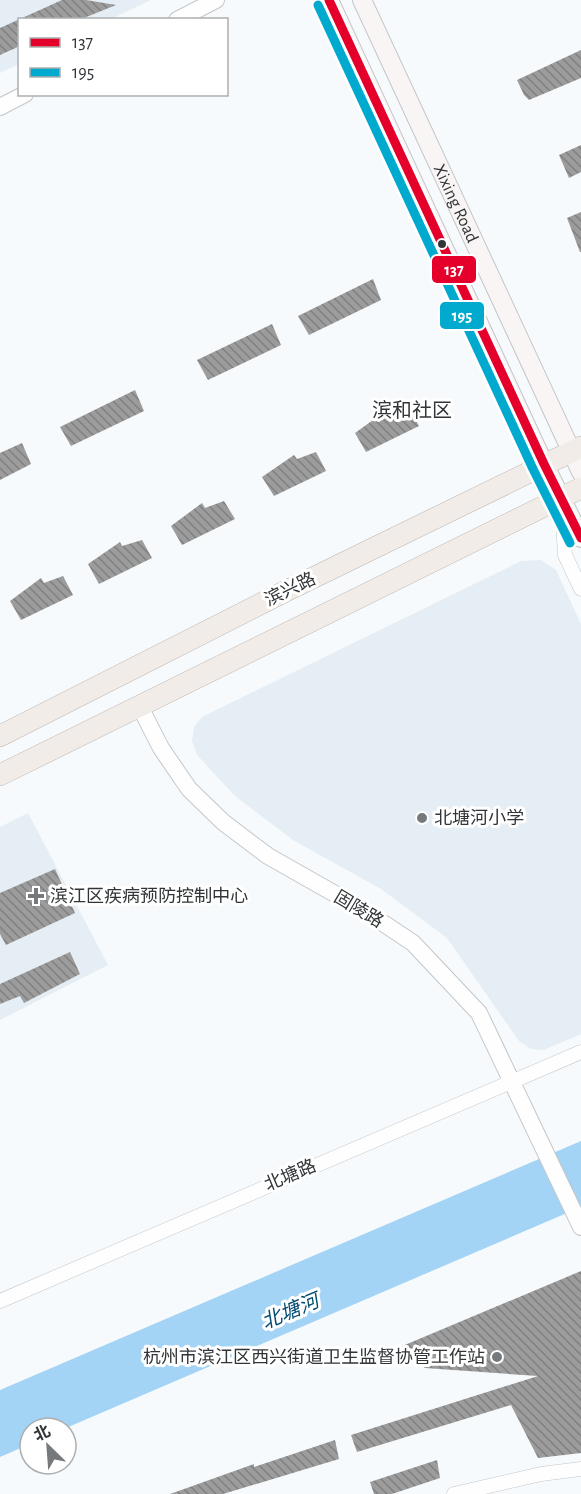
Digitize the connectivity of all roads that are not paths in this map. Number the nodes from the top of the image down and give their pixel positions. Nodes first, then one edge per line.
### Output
1 (216, 0) edge
2 (328, 0) edge
3 (362, 0) edge
4 (181, 18) edge
5 (21, 96) edge
6 (0, 107) edge
7 (577, 449) edge
8 (544, 464) junction
9 (581, 471) edge
10 (571, 492) edge
11 (581, 538) edge
12 (581, 589) edge
13 (139, 705) junction
14 (0, 736) edge
15 (0, 775) edge
16 (581, 1052) edge
17 (513, 1079) junction
18 (580, 1225) edge
19 (0, 1300) edge
20 (581, 1470) edge
21 (453, 1494) edge

1 - 4 street
2 - 8 main road, Xixing Road
3 - 7 main road, Xixing Road
5 - 6 street
7 - 8 main road, 滨兴路
7 - 9 main road, Xixing Road
8 - 10 main road, Xixing Road
8 - 14 main road, 滨兴路
10 - 11 main road, Xixing Road
10 - 12 street, Xixing Road
10 - 13 main road, 滨兴路
13 - 15 main road, 滨兴路
13 - 17 street, 固陵路
16 - 17 street, 北塘路
17 - 18 street, 固陵路
17 - 19 street, 北塘路
20 - 21 street

